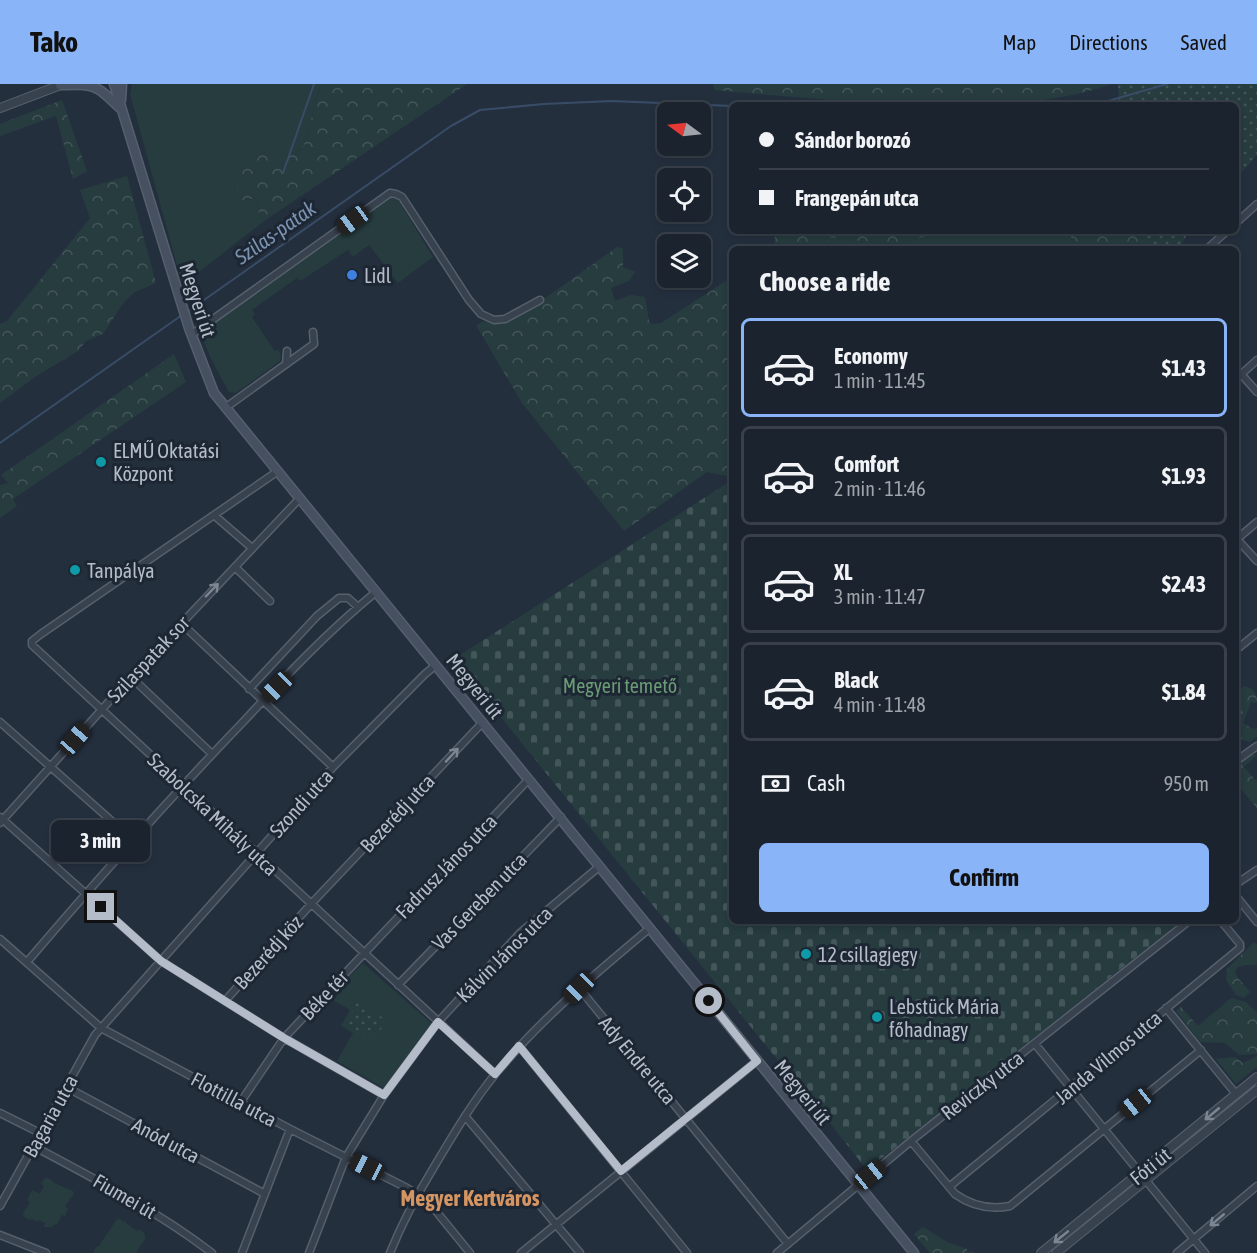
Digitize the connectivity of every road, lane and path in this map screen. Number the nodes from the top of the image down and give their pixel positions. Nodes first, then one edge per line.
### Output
1 (114, 84) edge
2 (122, 84) edge
3 (62, 85) edge
4 (0, 108) edge
5 (122, 109) junction
6 (1257, 204) edge
7 (1239, 220) edge
8 (1224, 234) edge
9 (1210, 246) edge
10 (540, 300) dead end
11 (190, 332) junction
12 (313, 332) dead end
13 (287, 351) dead end
14 (1257, 360) edge
15 (286, 364) junction
16 (1239, 375) edge
17 (1239, 377) edge
18 (1257, 392) edge
19 (225, 408) junction
20 (278, 471) junction
21 (300, 498) junction
22 (215, 516) junction
23 (1257, 522) edge
24 (1239, 536) edge
25 (1239, 540) edge
26 (252, 548) junction
27 (1257, 561) edge
28 (235, 567) junction
29 (376, 592) junction
30 (270, 601) dead end
31 (358, 607) junction
32 (181, 623) junction
33 (1257, 633) edge
34 (1239, 648) edge
35 (436, 665) junction
36 (131, 677) junction
37 (249, 688) junction
38 (262, 701) junction
39 (101, 710) junction
40 (0, 722) edge
41 (483, 722) junction
42 (1257, 746) edge
43 (212, 754) junction
44 (1239, 759) edge
45 (333, 767) junction
46 (50, 768) junction
47 (529, 779) junction
48 (182, 785) junction
49 (561, 817) junction
50 (1, 820) edge
51 (132, 839) junction
52 (255, 853) junction
53 (600, 866) junction
54 (1257, 870) edge
55 (1239, 882) edge
56 (86, 894) junction
57 (1239, 900) edge
58 (311, 904) junction
59 (1257, 922) edge
60 (1185, 924) edge
61 (1223, 924) edge
62 (650, 928) junction
63 (0, 939) edge
64 (363, 953) junction
65 (161, 961) junction
66 (27, 962) junction
67 (398, 985) junction
68 (579, 988) junction
69 (225, 1001) junction
70 (1166, 1008) junction
71 (438, 1022) junction
72 (101, 1028) junction
73 (284, 1038) junction
74 (1035, 1044) junction
75 (519, 1046) junction
76 (1201, 1050) junction
77 (757, 1061) junction
78 (495, 1074) junction
79 (1257, 1077) edge
80 (66, 1087) junction
81 (1070, 1088) junction
82 (1257, 1090) edge
83 (1236, 1094) junction
84 (384, 1095) junction
85 (240, 1103) junction
86 (0, 1113) edge
87 (465, 1116) junction
88 (687, 1118) junction
89 (290, 1129) junction
90 (1104, 1129) junction
91 (40, 1133) junction
92 (911, 1141) junction
93 (33, 1146) junction
94 (346, 1157) junction
95 (621, 1171) junction
96 (1141, 1173) junction
97 (1147, 1181) junction
98 (858, 1185) junction
99 (1257, 1186) edge
100 (949, 1187) junction
101 (265, 1194) junction
102 (418, 1194) junction
103 (0, 1206) edge
104 (556, 1224) junction
105 (0, 1235) edge
106 (1193, 1240) junction
107 (788, 1244) junction
108 (46, 1253) edge
109 (212, 1253) edge
110 (242, 1253) edge
111 (309, 1253) edge
112 (390, 1253) edge
113 (470, 1253) edge
114 (521, 1253) edge
115 (580, 1253) edge
116 (687, 1253) edge
117 (777, 1253) edge
118 (914, 1253) edge
119 (1041, 1253) edge
120 (1056, 1253) edge
121 (1177, 1253) edge
122 (1205, 1253) edge

1 - 5 main road, Megyeri út
2 - 5 main road
3 - 4 street
3 - 5 main road
5 - 11 main road, Megyeri út
6 - 7 street
8 - 9 street
10 - 11 street
11 - 19 main road, Megyeri út
12 - 15 street
13 - 15 street
14 - 16 street
15 - 19 street
17 - 18 street
19 - 20 main road, Megyeri út
20 - 21 main road, Megyeri út
20 - 22 street
21 - 26 street, Szilaspatak sor
21 - 29 main road, Megyeri út
22 - 26 street
22 - 39 street, Szabolcska Mihály utca
23 - 24 street
25 - 27 street
26 - 28 street, Szilaspatak sor
28 - 30 street
32 -> 28 street, Szilaspatak sor
29 - 31 street
29 - 35 main road, Megyeri út
31 - 37 street
31 - 38 street
32 - 36 street, Szilaspatak sor
32 - 37 street
33 - 34 street
35 - 41 main road, Megyeri út
35 - 45 street, Szondi utca
36 - 39 street, Szilaspatak sor
36 - 43 street
37 - 38 street
38 - 43 street
38 - 45 street
39 - 46 street, Szilaspatak sor
39 - 48 street, Szabolcska Mihály utca
40 - 46 street
41 - 47 main road, Megyeri út
58 -> 41 street, Bezerédj utca
42 - 44 street
43 - 48 street
45 - 52 street, Szondi utca
46 - 50 street, Szilaspatak sor
46 - 51 street
47 - 49 main road, Megyeri út
47 - 64 street, Fadrusz János utca
48 - 51 street
48 - 52 street, Szabolcska Mihály utca
49 - 53 main road, Megyeri út
49 - 67 street, Vas Gereben utca
50 - 56 street
51 - 56 street
52 - 58 street, Szabolcska Mihály utca
52 - 65 street, Szondi utca
53 - 62 main road, Megyeri út
53 - 71 street, Kálvin János utca
54 - 55 street
56 - 65 street
56 - 66 street
57 - 59 street
58 - 64 street, Szabolcska Mihály utca
58 - 69 street, Bezerédj köz
60 - 74 street, Reviczky utca
61 - 70 street, Janda Vilmos utca
62 - 68 street
62 - 77 main road, Megyeri út
63 - 66 street, Flottilla utca
64 - 67 street, Szabolcska Mihály utca
64 - 73 street, Béke tér
65 - 69 street
65 - 72 street, Szondi utca
66 - 72 street, Flottilla utca
67 - 71 street
68 - 75 street
68 - 88 street, Ady Endre utca
69 - 73 street
70 - 76 street
70 - 81 street, Janda Vilmos utca
71 - 78 street
71 - 84 street
72 - 80 street, Bagaria utca
72 - 85 street, Flottilla utca
73 - 84 street
73 - 85 street
74 - 81 street
74 - 92 street, Reviczky utca
75 - 78 street
75 - 95 street
76 - 83 street
76 - 90 street
77 - 88 street
77 - 98 main road, Megyeri út
78 - 87 street
79 - 83 street, Fóti út
80 - 91 street, Bagaria utca
80 - 101 street, Anód utca
81 - 90 street
81 - 100 street, Janda Vilmos utca
82 - 97 street, Fóti út
83 -> 96 street, Fóti út
84 - 94 street
85 - 89 street, Flottilla utca
86 - 91 street
87 - 102 street
87 - 104 street
88 - 95 street
88 - 107 street, Ady Endre utca
89 - 94 street, Flottilla utca
89 - 101 street
90 - 96 street
90 - 100 street
91 - 93 street, Bagaria utca
92 - 98 street, Reviczky utca
92 - 100 street
93 - 103 street, Bagaria utca
93 - 109 street, Fiumei út
94 - 102 street, Flottilla utca
94 - 111 street
95 - 104 street
95 - 116 street
96 - 97 street
96 -> 119 street, Fóti út
97 - 106 street
97 - 120 street, Fóti út
98 - 107 street, Reviczky utca
98 - 118 main road, Megyeri út
99 -> 106 street
101 - 110 street
102 - 112 street
102 - 113 street, Flottilla utca
104 - 114 street
104 - 115 street
105 - 108 street
106 - 121 street
106 - 122 street
107 - 117 street, Reviczky utca

